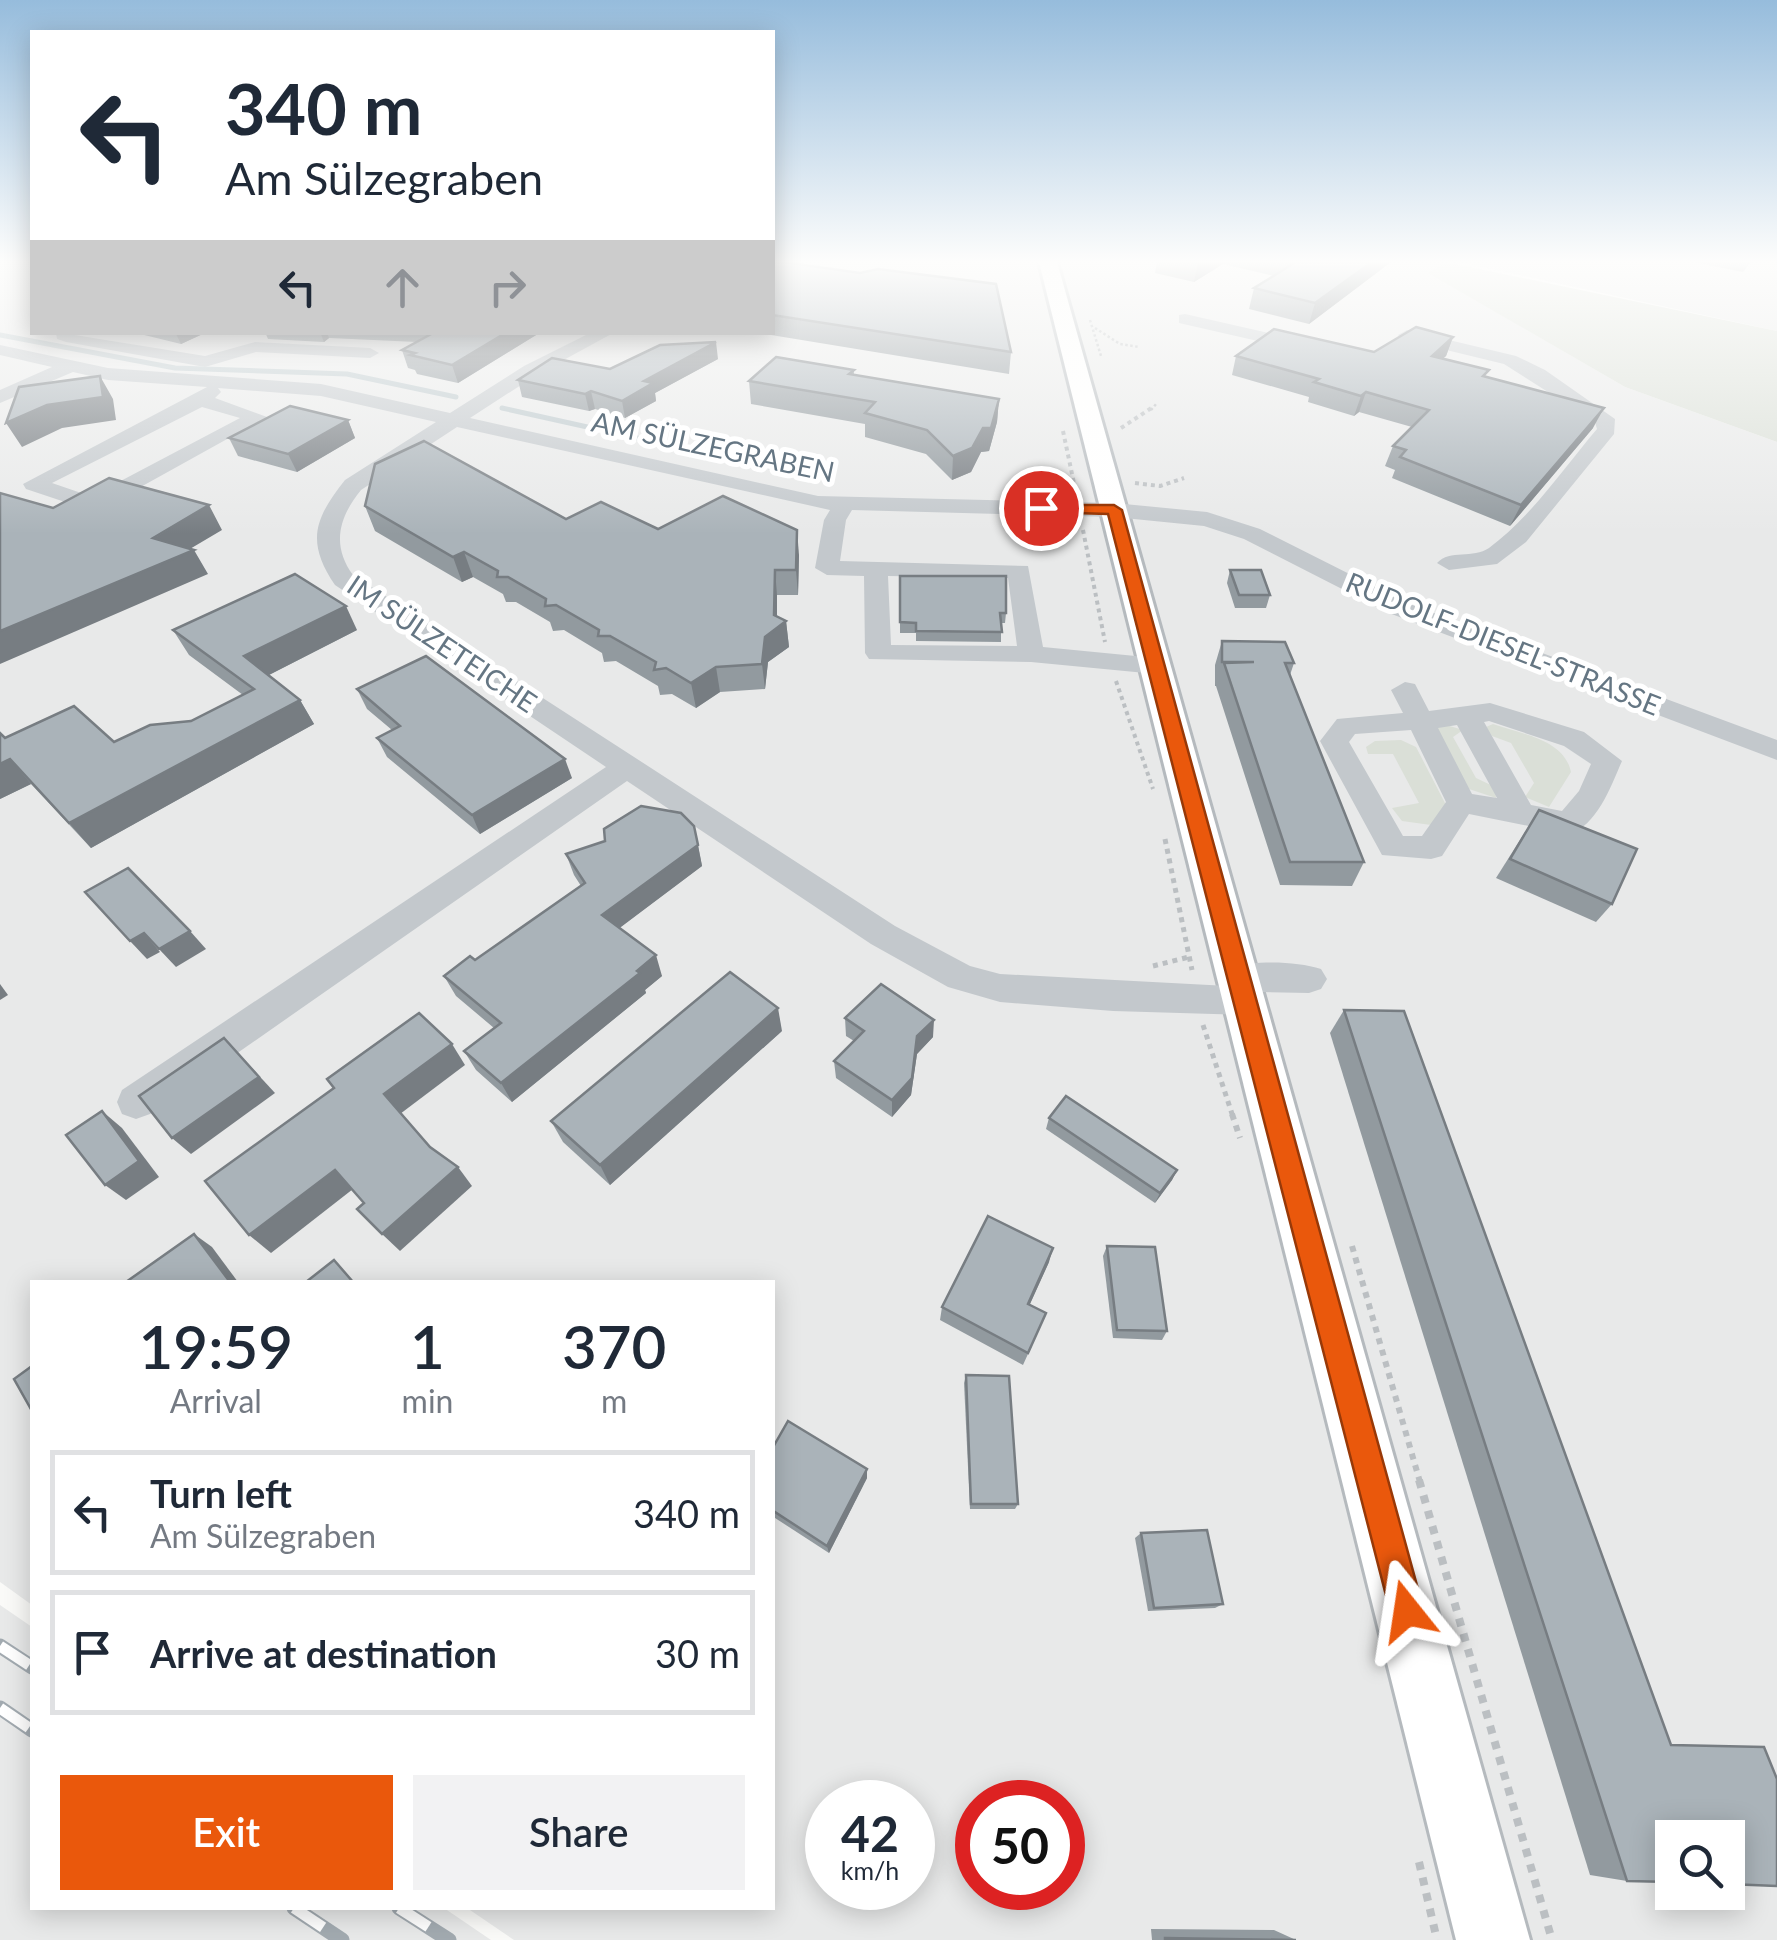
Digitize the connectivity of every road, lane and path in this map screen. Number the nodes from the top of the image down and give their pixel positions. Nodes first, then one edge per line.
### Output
1 (10, 353) edge
2 (127, 353) edge
3 (241, 353) edge
4 (361, 353) edge
5 (370, 353) dead end
6 (562, 353) edge
7 (1071, 353) edge
8 (1482, 353) edge
9 (68, 367) junction
10 (195, 370) junction
11 (224, 383) junction
12 (0, 397) edge
13 (200, 400) junction
14 (1158, 402) dead end
15 (451, 420) junction
16 (1121, 428) dead end
17 (1184, 478) dead end
18 (1144, 487) dead end
19 (842, 506) junction
20 (1114, 510) junction
21 (1082, 527) dead end
22 (1448, 563) dead end
23 (876, 570) junction
24 (1031, 654) junction
25 (1109, 660) junction
26 (1156, 666) junction
27 (1405, 690) dead end
28 (1466, 716) junction
29 (1421, 722) junction
30 (1777, 751) edge
31 (626, 767) junction
32 (1155, 797) dead end
33 (1461, 802) junction
34 (1522, 816) junction
35 (1164, 836) dead end
36 (1145, 968) dead end
37 (1309, 978) dead end
38 (1244, 989) junction
39 (136, 1102) dead end
40 (1350, 1241) dead end
41 (1494, 1940) edge
42 (1552, 1940) edge

1 - 9 street, AM SÜLZEGRABEN
2 - 10 street
3 - 10 street
4 - 5 street
6 - 15 street, IM SÜLZETEICHE
7 - 20 main road
8 - 22 street
9 - 10 street, AM SÜLZEGRABEN
9 - 12 street
10 - 11 street, AM SÜLZEGRABEN
11 - 13 street
11 - 15 street, AM SÜLZEGRABEN
13 - 13 street
14 - 16 path
15 - 19 street, AM SÜLZEGRABEN
15 - 31 street, IM SÜLZETEICHE
17 - 18 path
19 - 20 street, AM SÜLZEGRABEN
19 - 23 street
20 - 26 main road
20 - 30 street, RUDOLF-DIESEL-STRASSE
21 - 25 path
23 - 24 street
23 - 24 street
24 - 25 street
25 - 26 street
25 - 32 path
26 - 38 main road
27 - 29 street
28 - 29 street
28 - 34 street
28 - 34 street
29 - 33 street
29 - 33 street
31 - 38 street, IM SÜLZETEICHE
31 - 39 street
33 - 34 street
35 - 36 path
37 - 38 street, IM SÜLZETEICHE
38 - 41 main road
40 - 42 path

